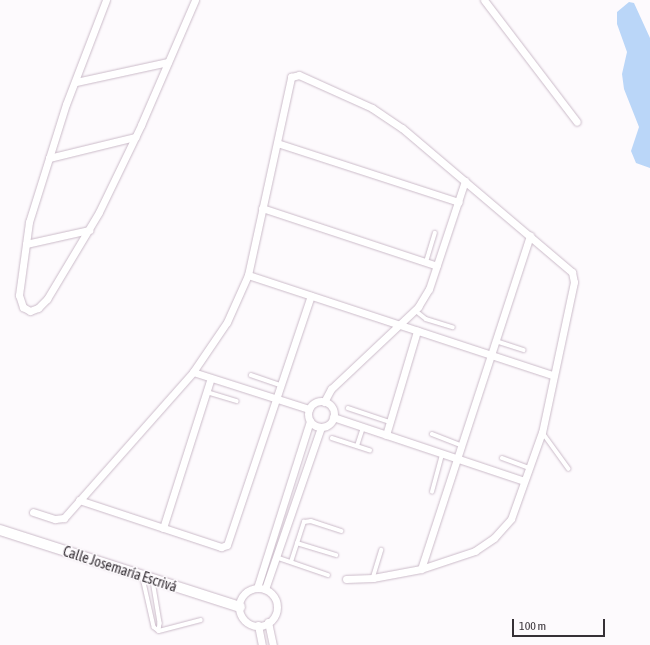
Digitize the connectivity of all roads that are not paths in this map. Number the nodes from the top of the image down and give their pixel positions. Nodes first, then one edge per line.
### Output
1 (107, 0) edge
2 (195, 0) edge
3 (484, 0) edge
4 (489, 0) edge
5 (492, 11) junction
6 (168, 62) junction
7 (76, 82) junction
8 (577, 122) dead end
9 (135, 137) junction
10 (277, 144) junction
11 (49, 158) junction
12 (465, 181) junction
13 (459, 202) junction
14 (262, 208) junction
15 (89, 230) junction
16 (435, 233) dead end
17 (530, 235) junction
18 (26, 244) junction
19 (426, 262) junction
20 (437, 266) junction
21 (248, 275) junction
22 (311, 296) junction
23 (414, 310) junction
24 (399, 325) junction
25 (453, 327) dead end
26 (417, 331) junction
27 (496, 341) junction
28 (524, 350) dead end
29 (492, 355) junction
30 (193, 372) junction
31 (251, 375) dead end
32 (553, 375) junction
33 (211, 378) junction
34 (280, 385) junction
35 (206, 392) junction
36 (275, 398) junction
37 (237, 401) dead end
38 (324, 402) junction
39 (348, 408) dead end
40 (309, 409) junction
41 (333, 417) junction
42 (310, 421) junction
43 (390, 422) junction
44 (321, 427) junction
45 (363, 427) junction
46 (542, 432) junction
47 (432, 434) dead end
48 (386, 435) junction
49 (332, 438) dead end
50 (461, 445) junction
51 (357, 446) junction
52 (370, 450) dead end
53 (442, 454) junction
54 (502, 458) dead end
55 (457, 459) junction
56 (529, 468) junction
57 (569, 469) dead end
58 (524, 481) junction
59 (432, 492) dead end
60 (79, 500) junction
61 (33, 512) dead end
62 (163, 528) junction
63 (277, 529) junction
64 (0, 530) edge
65 (285, 531) junction
66 (341, 531) dead end
67 (297, 543) junction
68 (381, 550) dead end
69 (336, 555) dead end
70 (276, 557) junction
71 (291, 562) junction
72 (422, 569) junction
73 (328, 575) dead end
74 (148, 578) junction
75 (373, 578) junction
76 (346, 579) dead end
77 (257, 588) junction
78 (265, 589) junction
79 (240, 607) junction
80 (201, 620) dead end
81 (268, 622) junction
82 (258, 625) junction
83 (159, 631) junction
84 (262, 645) edge
85 (273, 645) edge

1 - 7 street
2 - 6 street
3 - 5 street
4 - 5 street
5 - 8 street
6 - 7 street
6 - 9 street
7 - 11 street
9 - 11 street
9 - 15 street
10 - 12 street
10 - 13 street
10 - 14 street
11 - 18 street
12 - 13 street
12 - 17 street
13 - 20 street
14 - 19 street
14 - 21 street
15 - 18 street
15 - 18 street
16 - 19 lane
17 - 27 street
17 - 32 street
19 - 20 street
20 - 23 street
21 - 22 street
21 - 30 street
22 - 24 street
22 - 34 street
23 - 24 street
23 - 25 lane
24 - 26 street
24 - 38 street
26 - 29 street
26 - 43 street
27 - 28 lane
27 - 29 street
29 - 32 street
29 - 50 street
30 - 33 street
30 - 60 street
31 - 34 lane
32 - 46 street
33 - 35 street
33 - 36 street
34 - 36 street
35 - 37 lane
35 - 62 street
36 - 40 street
36 - 62 street
38 - 40 street
38 - 41 street
39 - 43 lane
40 - 42 street
41 - 44 street
41 - 45 street
42 - 44 street
42 - 63 street
43 - 48 street
44 - 65 street
45 - 48 street
45 - 51 lane
46 - 56 street
46 - 57 lane
47 - 50 lane
48 - 53 street
49 - 51 lane
50 - 55 street
51 - 52 lane
53 - 55 street
53 - 59 lane
54 - 56 lane
55 - 58 street
55 - 72 street
56 - 58 street
58 - 72 street
60 - 61 street
60 - 62 street
63 - 65 street
63 - 77 street
64 - 74 street, Calle Josemaría Escrivá
65 - 70 street
66 - 67 lane
67 - 69 lane
67 - 71 lane
68 - 75 lane
70 - 71 lane
70 - 78 street
71 - 73 lane
72 - 75 street
74 - 79 street, Calle Josemaría Escrivá
74 - 83 lane
74 - 83 lane
75 - 76 street
77 - 78 street
77 - 79 street
78 - 81 street
79 - 82 street
80 - 83 lane
81 - 82 street
81 - 85 street
82 - 84 street

